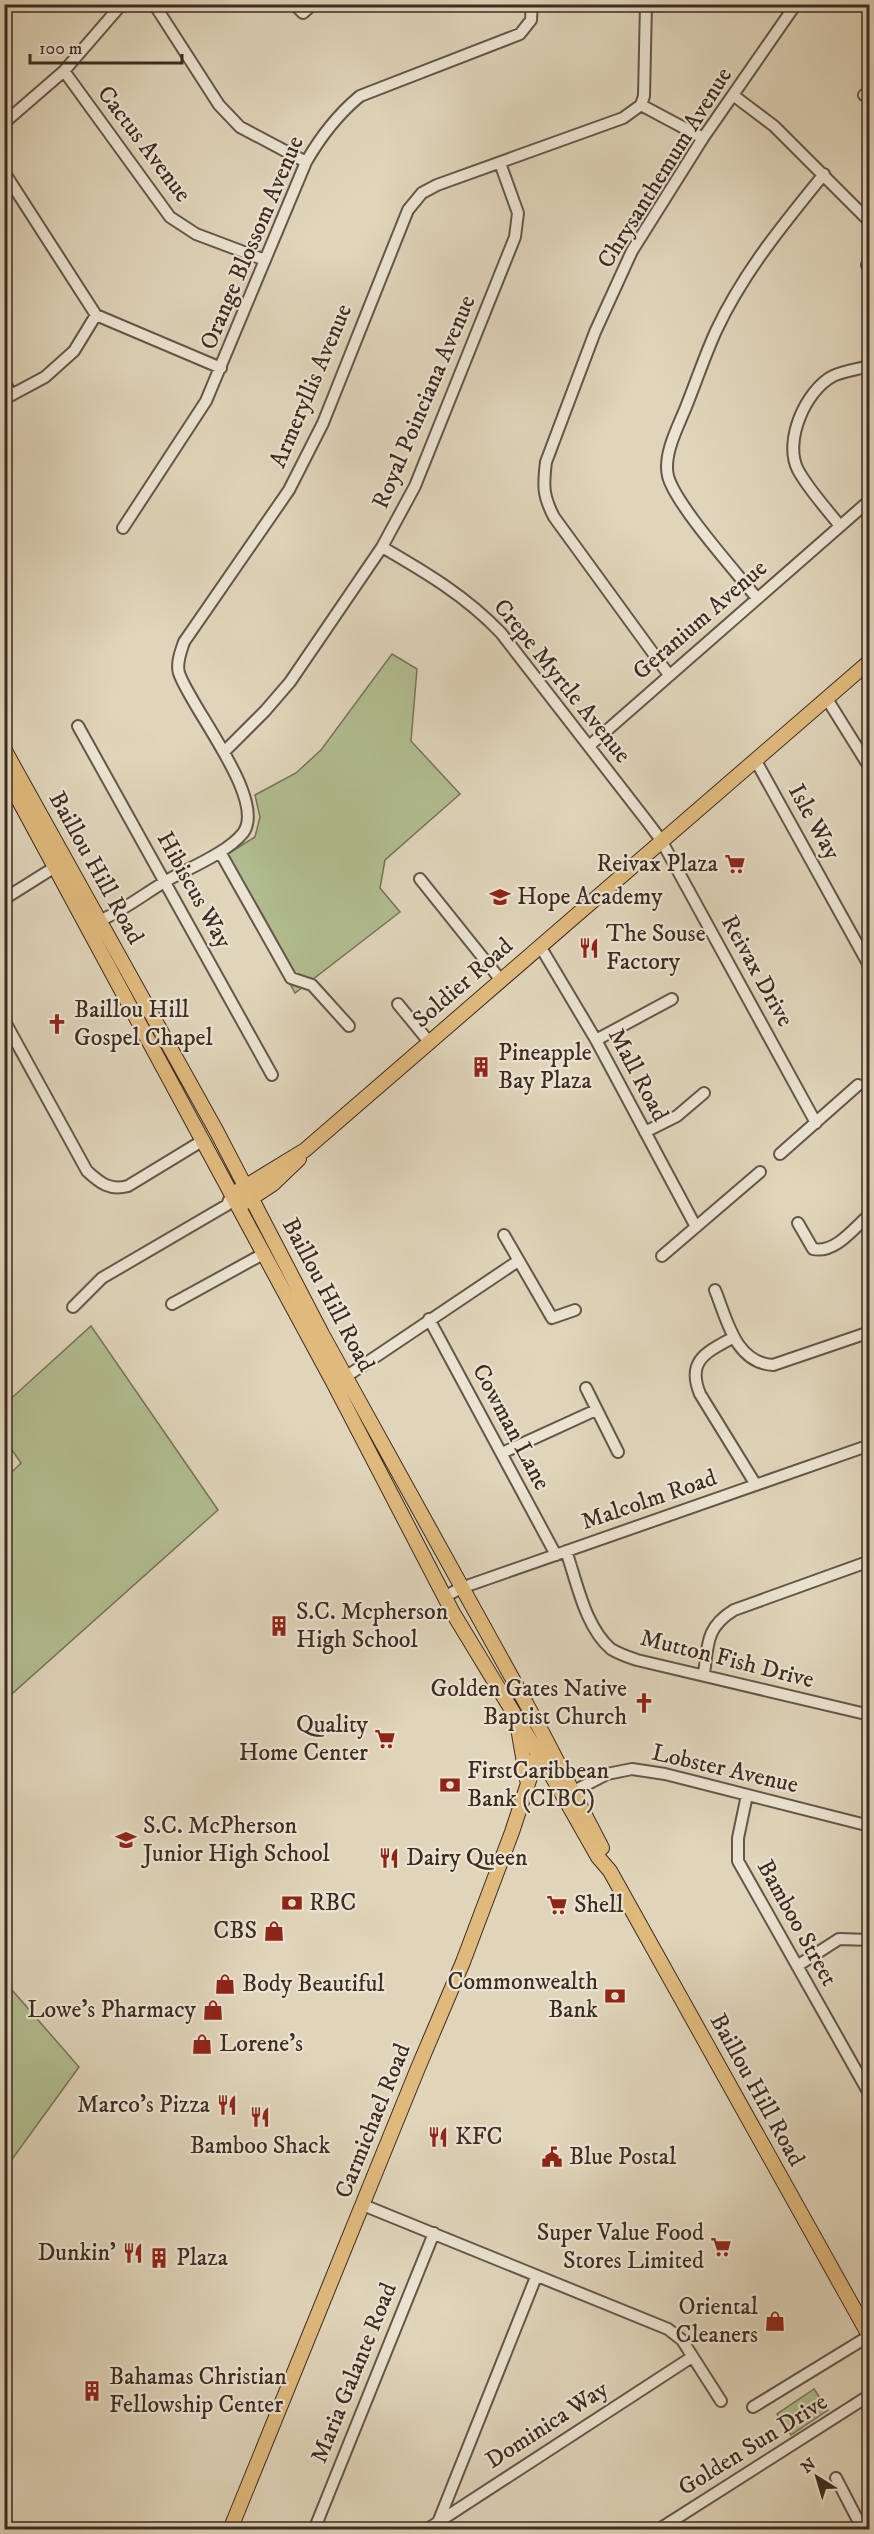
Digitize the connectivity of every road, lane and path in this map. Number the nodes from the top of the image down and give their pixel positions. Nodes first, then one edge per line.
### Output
1 (122, 4) edge
2 (154, 4) edge
3 (294, 4) edge
4 (313, 4) edge
5 (532, 4) edge
6 (646, 4) edge
7 (796, 4) edge
8 (64, 71) junction
9 (733, 95) junction
10 (641, 105) junction
11 (4, 123) edge
12 (703, 138) junction
13 (306, 162) junction
14 (500, 163) junction
15 (4, 172) edge
16 (824, 174) junction
17 (870, 222) edge
18 (265, 260) junction
19 (96, 315) junction
20 (870, 366) edge
21 (221, 368) junction
22 (4, 382) edge
23 (8, 397) edge
24 (870, 500) edge
25 (840, 526) junction
26 (123, 528) dead end
27 (382, 547) junction
28 (756, 597) junction
29 (870, 662) edge
30 (669, 675) junction
31 (827, 699) junction
32 (78, 726) dead end
33 (589, 746) junction
34 (4, 749) edge
35 (224, 752) junction
36 (756, 761) junction
37 (870, 768) edge
38 (4, 773) edge
39 (661, 840) junction
40 (220, 852) junction
41 (55, 867) junction
42 (420, 879) dead end
43 (166, 882) junction
44 (4, 900) edge
45 (99, 921) junction
46 (540, 946) junction
47 (870, 967) edge
48 (500, 979) junction
49 (672, 999) dead end
50 (398, 1004) dead end
51 (4, 1020) edge
52 (349, 1026) dead end
53 (596, 1040) junction
54 (430, 1043) junction
55 (272, 1075) dead end
56 (858, 1085) dead end
57 (704, 1093) dead end
58 (816, 1123) junction
59 (645, 1132) junction
60 (202, 1141) junction
61 (780, 1154) dead end
62 (760, 1172) dead end
63 (248, 1193) junction
64 (232, 1202) junction
65 (870, 1215) edge
66 (798, 1223) dead end
67 (696, 1227) junction
68 (504, 1235) dead end
69 (263, 1254) junction
70 (662, 1256) dead end
71 (518, 1261) junction
72 (715, 1290) dead end
73 (172, 1304) dead end
74 (73, 1308) dead end
75 (575, 1310) dead end
76 (429, 1319) junction
77 (870, 1332) edge
78 (734, 1337) junction
79 (340, 1381) junction
80 (586, 1388) dead end
81 (596, 1410) junction
82 (870, 1445) edge
83 (618, 1452) dead end
84 (502, 1453) junction
85 (756, 1485) junction
86 (561, 1553) junction
87 (870, 1561) edge
88 (461, 1588) junction
89 (444, 1597) junction
90 (704, 1674) junction
91 (870, 1715) edge
92 (518, 1722) junction
93 (543, 1734) junction
94 (538, 1754) junction
95 (528, 1782) junction
96 (574, 1791) junction
97 (747, 1795) junction
98 (870, 1826) edge
99 (606, 1864) junction
100 (870, 1940) edge
101 (797, 1966) junction
102 (870, 2095) edge
103 (363, 2205) junction
104 (434, 2233) junction
105 (536, 2277) junction
106 (869, 2337) edge
107 (692, 2357) junction
108 (870, 2395) edge
109 (721, 2401) dead end
110 (753, 2407) dead end
111 (836, 2478) dead end
112 (440, 2520) junction
113 (230, 2529) edge
114 (314, 2529) edge
115 (426, 2529) edge
116 (658, 2529) edge
117 (863, 2529) edge

1 - 8 street
2 - 13 street
3 - 4 street
5 - 13 street, Orange Blossom Avenue
6 - 10 street
7 - 9 street, Chrysanthemum Avenue
8 - 11 street
8 - 18 street, Cactus Avenue
9 - 12 street, Chrysanthemum Avenue
9 - 16 street
10 - 12 street
10 - 14 street, Armeryllis Avenue
12 - 30 street, Chrysanthemum Avenue
13 - 18 street, Orange Blossom Avenue
14 - 27 street, Royal Poinciana Avenue
14 - 35 street, Armeryllis Avenue
15 - 19 street
16 - 17 street
16 - 28 street
18 - 21 street, Orange Blossom Avenue
19 - 21 street
19 - 23 street
20 - 25 street
21 - 26 street, Orange Blossom Avenue
22 - 23 street
24 - 25 street, Geranium Avenue
25 - 28 street, Geranium Avenue
27 - 33 street, Crepe Myrtle Avenue
27 - 35 street, Royal Poinciana Avenue
28 - 30 street, Geranium Avenue
29 - 31 main road, Soldier Road
30 - 33 street, Geranium Avenue
31 - 36 main road, Soldier Road
31 - 37 street
32 - 43 street, Hibiscus Way
33 - 39 street, Crepe Myrtle Avenue
34 - 45 main road, Baillou Hill Road
35 - 40 street, Armeryllis Avenue
36 - 39 main road, Soldier Road
36 - 47 street, Isle Way
38 - 41 main road, Baillou Hill Road
39 - 46 main road, Soldier Road
39 - 58 street, Reivax Drive
40 - 43 street, Armeryllis Avenue
40 - 52 street
41 - 44 street
41 - 60 main road, Baillou Hill Road
42 - 48 street
43 - 45 street, Armeryllis Avenue
43 - 55 street, Hibiscus Way
45 - 63 main road, Baillou Hill Road
46 - 48 main road, Soldier Road
46 - 53 street, Mall Road
48 - 54 main road, Soldier Road
49 - 53 street
50 - 54 street
51 - 60 street
53 - 59 street, Mall Road
54 - 63 main road, Soldier Road
56 - 58 street
57 - 59 street
58 - 61 street
59 - 67 street, Mall Road
60 - 64 main road, Baillou Hill Road
62 - 67 street
63 - 64 main road, Soldier Road
63 - 79 main road, Baillou Hill Road
64 - 69 main road, Baillou Hill Road
64 - 74 street
65 - 66 street
67 - 70 street
68 - 71 street
69 - 73 street
69 - 79 main road, Baillou Hill Road
71 - 75 street
71 - 76 street
72 - 78 street
76 - 79 street
76 - 84 street, Cowman Lane
77 - 78 street
78 - 85 street
79 - 88 main road, Baillou Hill Road
79 - 89 main road, Baillou Hill Road
80 - 81 street
81 - 83 street
81 - 84 street
82 - 85 street, Malcolm Road
84 - 86 street, Cowman Lane
85 - 86 street, Malcolm Road
86 - 88 street, Malcolm Road
86 - 90 street, Mutton Fish Drive
87 - 90 street
88 - 89 street, Malcolm Road
88 - 93 main road, Baillou Hill Road
89 - 92 main road, Baillou Hill Road
90 - 91 street, Mutton Fish Drive
92 - 94 main road, Baillou Hill Road
92 - 95 main road, Carmichael Road
93 - 94 main road
93 - 96 main road, Baillou Hill Road
94 - 95 main road
94 - 99 main road, Baillou Hill Road
95 - 103 main road, Carmichael Road
96 - 97 street, Lobster Avenue
96 - 99 main road, Baillou Hill Road
97 - 98 street, Lobster Avenue
97 - 101 street, Bamboo Street
99 - 106 main road, Baillou Hill Road
100 - 101 street
101 - 102 street, Bamboo Street
103 - 104 street
103 - 113 main road, Carmichael Road
104 - 105 street
104 - 114 street, Maria Galante Road
105 - 107 street
105 - 112 street
106 - 110 street
107 - 109 street
107 - 112 street, Dominica Way
108 - 116 street, Golden Sun Drive
111 - 117 street
112 - 115 street, Dominica Way

